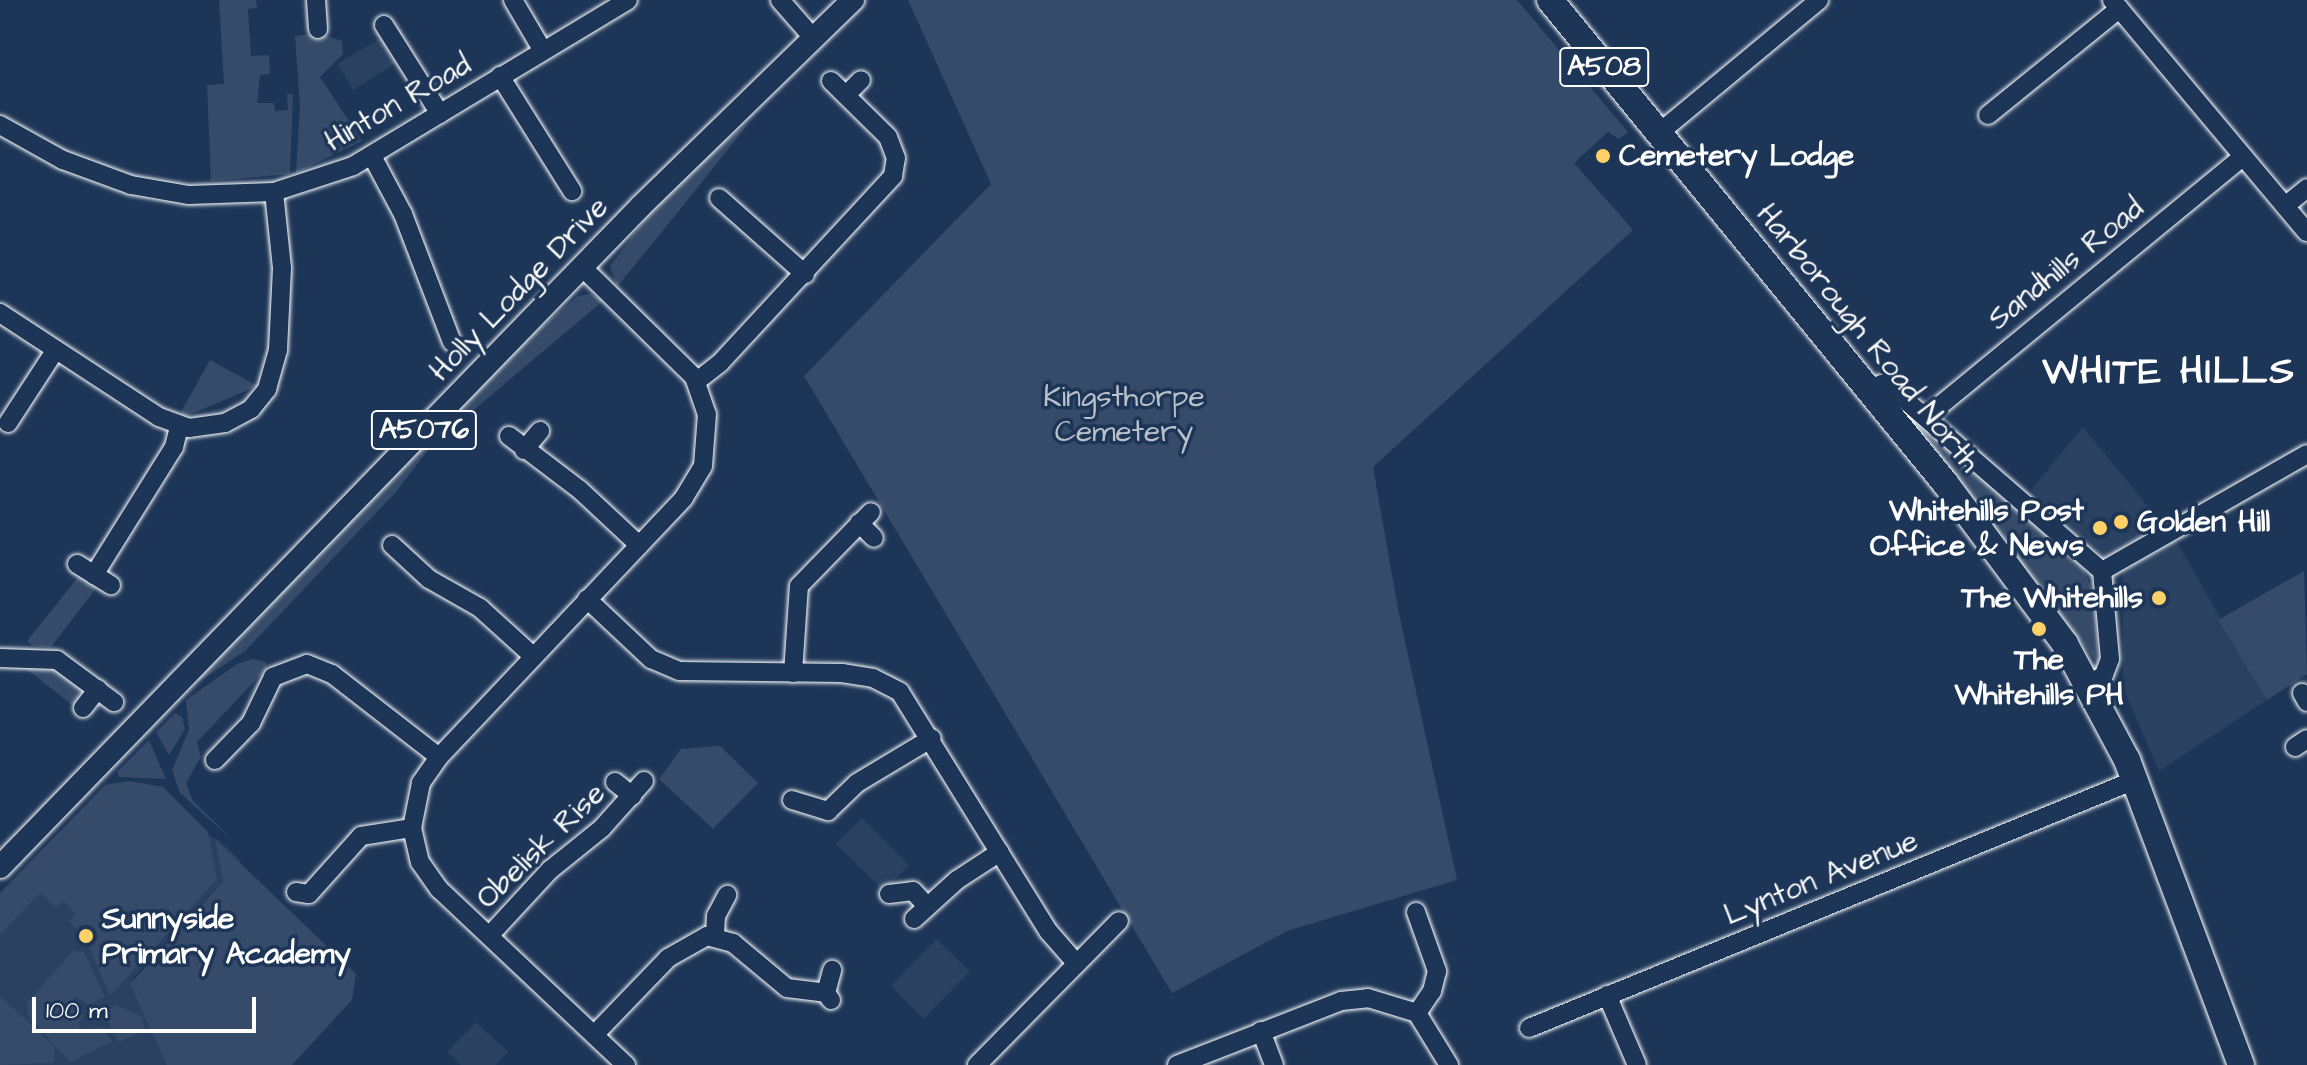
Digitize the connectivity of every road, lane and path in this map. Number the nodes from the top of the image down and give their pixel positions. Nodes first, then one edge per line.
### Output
1 (316, 0) edge
2 (513, 0) edge
3 (628, 0) edge
4 (780, 0) edge
5 (853, 0) edge
6 (1550, 0) edge
7 (1819, 0) edge
8 (2116, 4) edge
9 (409, 28) dead end
10 (318, 29) dead end
11 (814, 39) junction
12 (543, 51) junction
13 (500, 76) junction
14 (861, 80) dead end
15 (831, 81) dead end
16 (846, 95) junction
17 (440, 114) junction
18 (1988, 115) dead end
19 (0, 125) edge
20 (1659, 133) junction
21 (372, 156) junction
22 (2243, 157) junction
23 (2307, 188) edge
24 (572, 191) dead end
25 (274, 192) junction
26 (719, 198) dead end
27 (2285, 206) junction
28 (2307, 232) edge
29 (582, 267) junction
30 (805, 274) junction
31 (0, 313) edge
32 (452, 342) dead end
33 (55, 351) junction
34 (697, 381) junction
35 (1870, 389) junction
36 (1926, 417) junction
37 (8, 423) dead end
38 (179, 427) junction
39 (540, 431) dead end
40 (509, 436) dead end
41 (524, 450) junction
42 (2307, 454) edge
43 (874, 538) dead end
44 (639, 545) junction
45 (401, 547) dead end
46 (77, 564) dead end
47 (2102, 571) junction
48 (94, 575) junction
49 (111, 585) dead end
50 (587, 599) junction
51 (533, 656) junction
52 (0, 658) edge
53 (793, 673) junction
54 (2090, 684) junction
55 (98, 689) junction
56 (114, 702) dead end
57 (83, 708) dead end
58 (932, 738) junction
59 (219, 748) dead end
60 (439, 757) junction
61 (2135, 780) junction
62 (615, 782) dead end
63 (792, 800) dead end
64 (412, 828) junction
65 (1000, 852) junction
66 (0, 867) edge
67 (889, 894) dead end
68 (727, 895) dead end
69 (306, 897) dead end
70 (1416, 912) dead end
71 (1119, 921) dead end
72 (715, 935) junction
73 (489, 936) junction
74 (1076, 963) junction
75 (832, 970) dead end
76 (1607, 995) junction
77 (1417, 1013) junction
78 (1529, 1028) dead end
79 (1261, 1031) junction
80 (594, 1035) junction
81 (626, 1065) edge
82 (977, 1065) edge
83 (1177, 1065) edge
84 (1274, 1065) edge
85 (1449, 1065) edge
86 (1637, 1065) edge
87 (2241, 1065) edge

1 - 10 street
2 - 12 street
3 - 12 street, Hinton Road
4 - 11 street
5 - 11 main road, Holly Lodge Drive / A5076
6 - 20 highway, A508
7 - 20 street
8 - 18 street
8 - 22 street
9 - 17 street
11 - 29 main road, Holly Lodge Drive / A5076
12 - 13 street, Hinton Road
13 - 17 street, Hinton Road
13 - 24 street
14 - 16 street
15 - 16 street
16 - 30 street
17 - 21 street, Hinton Road
19 - 25 street, Hinton Road
20 - 35 highway, Harborough Road North / A508
21 - 25 street, Hinton Road
21 - 32 street
22 - 27 street
22 - 36 street, Sandhills Road
23 - 27 street
25 - 38 street
26 - 30 street
27 - 28 street
29 - 34 street
29 - 66 main road, Holly Lodge Drive / A5076
30 - 34 street
31 - 33 street
33 - 37 street
33 - 38 street
34 - 44 street
35 - 36 street
35 - 54 highway, Harborough Road North / A508
36 - 47 street
38 - 48 street
39 - 41 street
40 - 41 street
41 - 44 street
42 - 47 street
43 - 53 street
44 - 50 street
45 - 51 street
46 - 48 street
47 - 54 street
48 - 49 street
50 - 51 street
50 - 53 street
51 - 60 street
52 - 55 street
53 - 58 street
54 - 61 highway, Harborough Road North / A508
55 - 56 street
55 - 57 street
58 - 63 street
58 - 65 street
59 - 60 street
60 - 64 street
61 - 76 street, Lynton Avenue
61 - 87 highway, Harborough Road North / A508
62 - 73 street, Obelisk Rise
64 - 69 street
64 - 73 street, Obelisk Rise
65 - 67 street
65 - 74 street
68 - 72 street
70 - 77 street
71 - 74 street
72 - 75 street
72 - 80 street
73 - 80 street, Obelisk Rise
74 - 82 street
76 - 78 street, Lynton Avenue
76 - 86 street
77 - 79 street
77 - 85 street
79 - 83 street
79 - 84 street
80 - 81 street, Obelisk Rise

